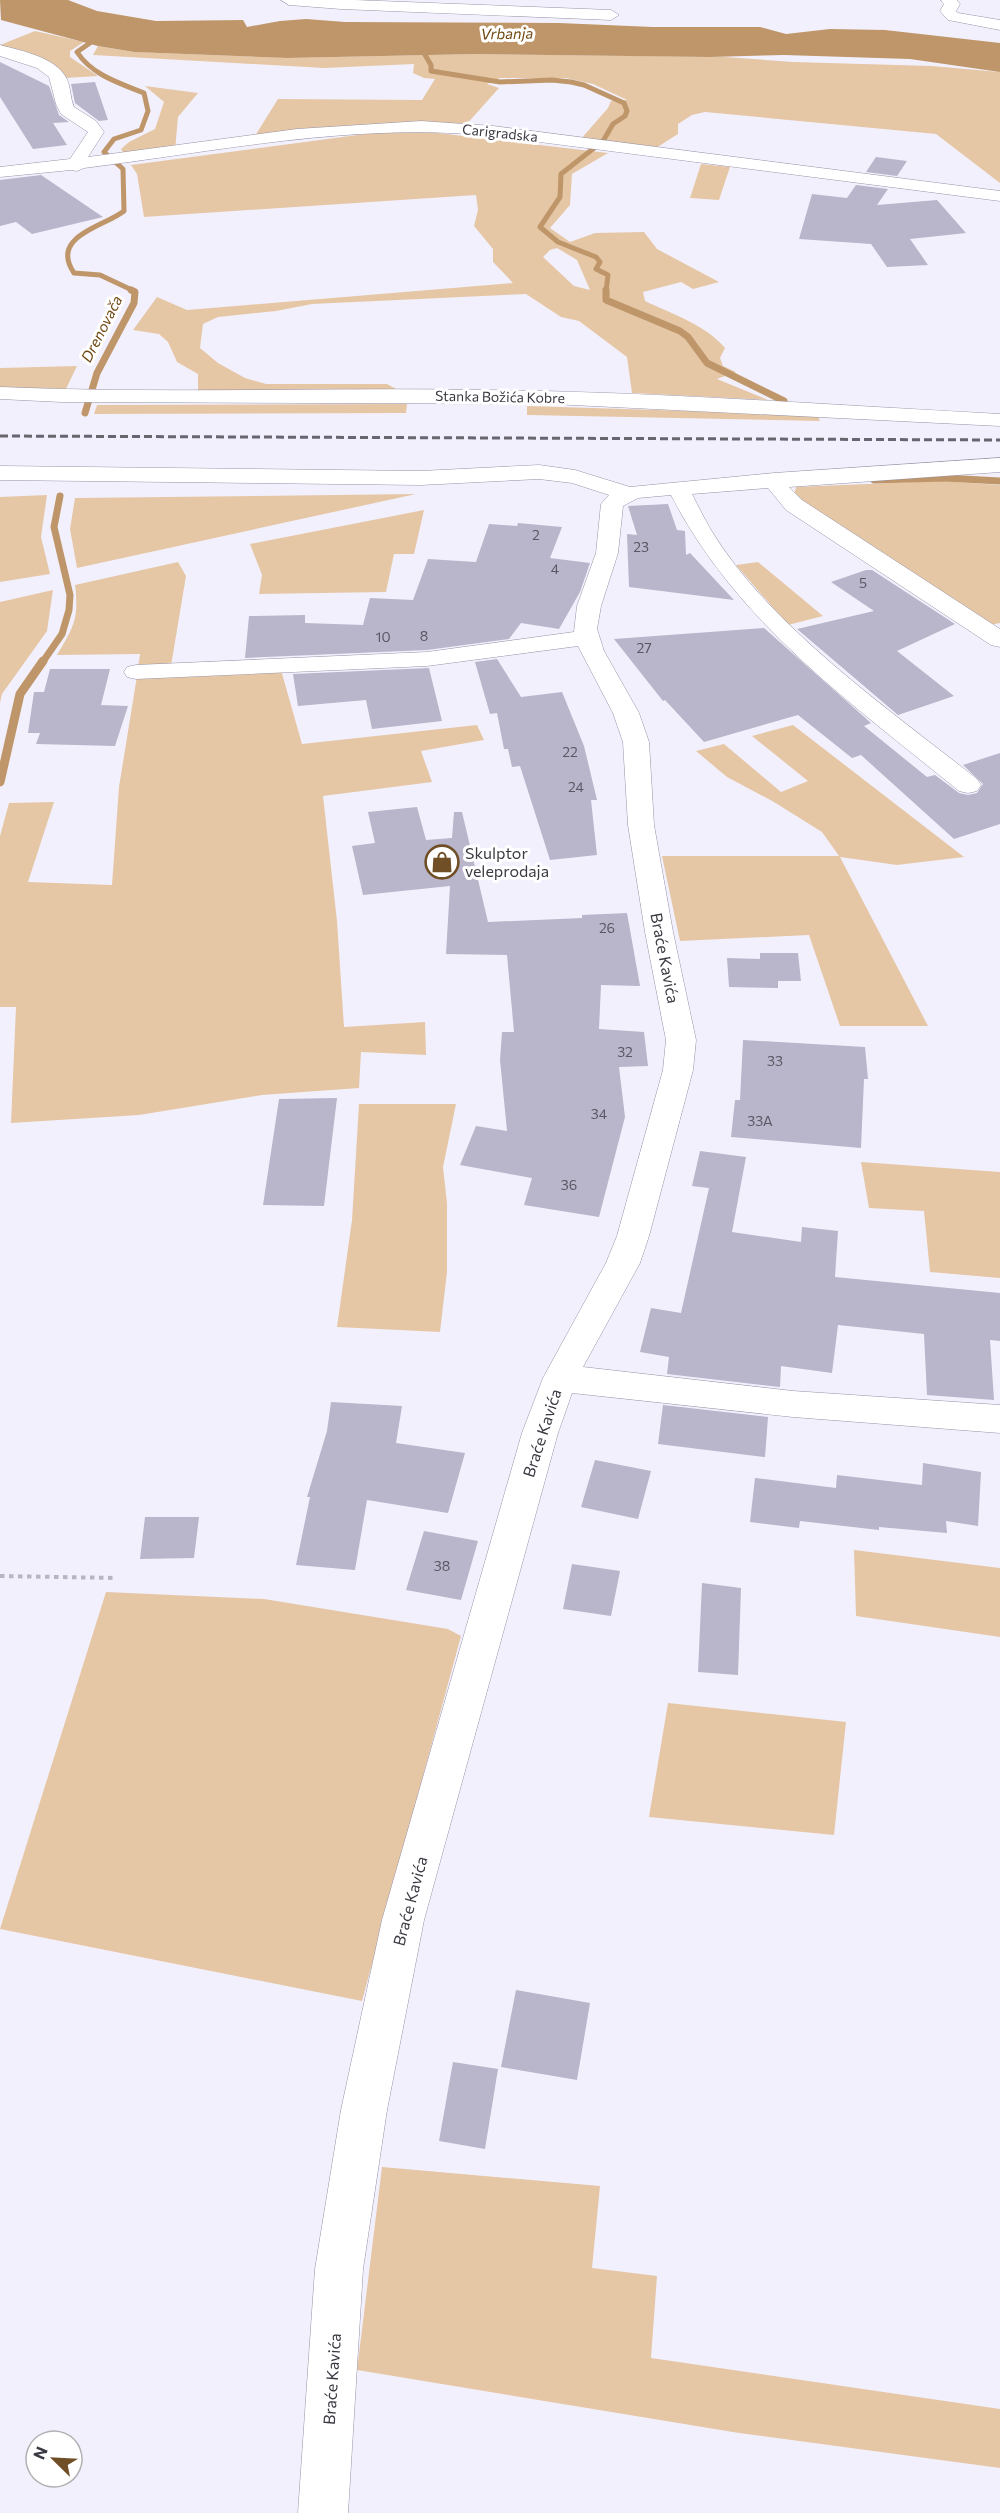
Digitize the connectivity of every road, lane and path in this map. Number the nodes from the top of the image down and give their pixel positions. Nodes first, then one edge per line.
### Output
1 (290, 0) edge
2 (950, 0) edge
3 (611, 15) dead end
4 (1000, 25) edge
5 (0, 50) edge
6 (85, 164) junction
7 (0, 172) edge
8 (1000, 196) edge
9 (0, 393) edge
10 (1000, 420) edge
11 (1000, 465) edge
12 (0, 473) edge
13 (774, 480) junction
14 (678, 488) junction
15 (630, 494) junction
16 (587, 638) junction
17 (1000, 640) edge
18 (136, 672) dead end
19 (968, 784) dead end
20 (560, 1378) junction
21 (1000, 1419) edge
22 (0, 1576) edge
23 (117, 1578) dead end
24 (323, 2513) edge

1 - 3 street
2 - 4 street
5 - 6 street
6 - 7 street, Carigradska
6 - 8 street, Carigradska
9 - 10 street, Stanka Božića Kobre
11 - 13 street
12 - 15 street
13 - 14 street
13 - 17 street
14 - 15 street
14 - 19 street
15 - 16 street, Braće Kavića
16 - 18 street
16 - 20 street, Braće Kavića
20 - 21 street
20 - 24 street, Braće Kavića
22 - 23 path

